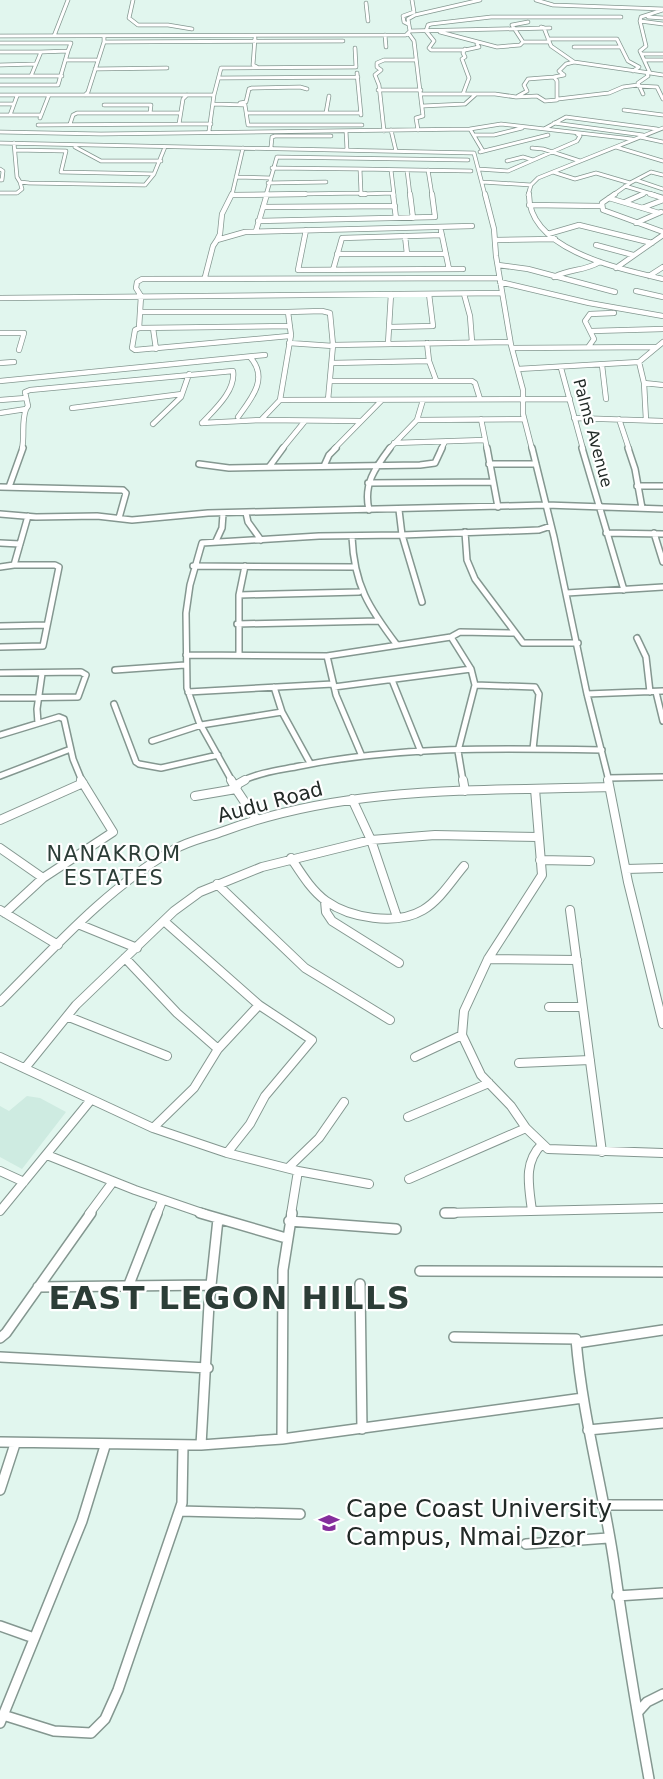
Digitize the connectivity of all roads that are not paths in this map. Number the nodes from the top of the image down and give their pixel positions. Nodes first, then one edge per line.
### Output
1 (68, 0) edge
2 (133, 0) edge
3 (412, 0) edge
4 (480, 0) edge
5 (536, 0) edge
6 (599, 2) dead end
7 (366, 3) dead end
8 (585, 3) edge
9 (663, 10) edge
10 (621, 17) dead end
11 (645, 17) junction
12 (663, 18) edge
13 (526, 20) junction
14 (368, 21) dead end
15 (640, 21) junction
16 (408, 24) junction
17 (663, 24) edge
18 (192, 28) dead end
19 (513, 28) junction
20 (544, 28) junction
21 (550, 28) dead end
22 (436, 30) junction
23 (426, 31) junction
24 (410, 33) junction
25 (385, 35) junction
26 (0, 36) edge
27 (54, 36) junction
28 (104, 36) junction
29 (254, 36) junction
30 (256, 41) junction
31 (343, 41) dead end
32 (548, 41) junction
33 (104, 42) junction
34 (474, 42) junction
35 (523, 42) junction
36 (0, 43) edge
37 (386, 47) dead end
38 (574, 47) dead end
39 (621, 47) junction
40 (355, 48) dead end
41 (465, 50) junction
42 (68, 51) junction
43 (0, 52) edge
44 (41, 52) junction
45 (642, 54) junction
46 (663, 54) edge
47 (67, 60) junction
48 (96, 60) junction
49 (415, 60) junction
50 (644, 60) junction
51 (663, 60) edge
52 (574, 62) junction
53 (35, 64) junction
54 (0, 65) edge
55 (257, 67) junction
56 (356, 67) junction
57 (167, 68) dead end
58 (300, 68) junction
59 (95, 69) junction
60 (633, 71) junction
61 (649, 73) junction
62 (663, 75) edge
63 (0, 76) edge
64 (31, 76) junction
65 (62, 76) junction
66 (554, 76) junction
67 (250, 77) junction
68 (299, 77) junction
69 (358, 77) junction
70 (219, 78) junction
71 (0, 85) edge
72 (31, 85) junction
73 (638, 85) junction
74 (252, 88) junction
75 (307, 90) dead end
76 (378, 90) junction
77 (421, 92) junction
78 (661, 92) edge
79 (463, 94) junction
80 (475, 94) junction
81 (643, 94) dead end
82 (0, 95) edge
83 (84, 95) junction
84 (187, 95) junction
85 (214, 95) junction
86 (17, 96) junction
87 (25, 96) junction
88 (49, 96) junction
89 (329, 96) dead end
90 (516, 97) junction
91 (558, 99) junction
92 (663, 99) edge
93 (238, 103) junction
94 (0, 104) edge
95 (14, 104) junction
96 (214, 104) junction
97 (104, 105) dead end
98 (423, 106) junction
99 (624, 110) dead end
100 (150, 113) junction
101 (180, 113) junction
102 (248, 113) junction
103 (326, 113) junction
104 (361, 113) junction
105 (0, 115) edge
106 (10, 115) junction
107 (41, 115) junction
108 (663, 115) edge
109 (554, 123) junction
110 (70, 124) junction
111 (179, 124) junction
112 (211, 124) junction
113 (38, 125) junction
114 (362, 125) junction
115 (527, 127) junction
116 (470, 129) junction
117 (544, 129) junction
118 (661, 129) edge
119 (391, 130) junction
120 (418, 130) junction
121 (209, 131) junction
122 (346, 131) junction
123 (360, 131) junction
124 (384, 131) junction
125 (0, 132) edge
126 (35, 132) junction
127 (577, 134) junction
128 (475, 135) junction
129 (548, 135) dead end
130 (645, 135) junction
131 (297, 136) junction
132 (321, 136) junction
133 (332, 136) dead end
134 (640, 137) junction
135 (634, 140) junction
136 (649, 140) junction
137 (663, 142) edge
138 (0, 143) edge
139 (14, 143) junction
140 (73, 146) junction
141 (165, 147) junction
142 (271, 147) dead end
143 (616, 147) junction
144 (663, 147) edge
145 (243, 148) junction
146 (321, 148) dead end
147 (532, 148) dead end
148 (15, 150) junction
149 (297, 150) junction
150 (347, 150) junction
151 (396, 151) junction
152 (483, 151) junction
153 (474, 153) junction
154 (553, 153) junction
155 (364, 158) junction
156 (468, 160) dead end
157 (533, 160) junction
158 (101, 161) junction
159 (161, 161) junction
160 (507, 161) dead end
161 (580, 161) junction
162 (663, 161) edge
163 (272, 168) junction
164 (0, 169) edge
165 (327, 169) junction
166 (362, 169) junction
167 (478, 169) junction
168 (657, 169) dead end
169 (391, 170) junction
170 (407, 170) junction
171 (428, 170) junction
172 (471, 171) dead end
173 (651, 171) junction
174 (97, 172) junction
175 (552, 172) junction
176 (154, 174) junction
177 (663, 175) edge
178 (236, 177) junction
179 (0, 180) edge
180 (269, 180) junction
181 (636, 180) junction
182 (20, 182) junction
183 (326, 182) junction
184 (482, 182) junction
185 (630, 183) junction
186 (91, 184) junction
187 (531, 185) junction
188 (625, 186) junction
189 (663, 189) edge
190 (0, 193) edge
191 (393, 193) junction
192 (645, 193) junction
193 (327, 194) junction
194 (361, 194) junction
195 (232, 195) junction
196 (266, 195) junction
197 (609, 198) junction
198 (663, 199) edge
199 (625, 202) junction
200 (395, 206) junction
201 (529, 206) junction
202 (601, 206) junction
203 (263, 207) junction
204 (642, 208) junction
205 (661, 216) edge
206 (396, 218) junction
207 (413, 218) junction
208 (258, 221) junction
209 (636, 223) junction
210 (472, 226) dead end
211 (441, 227) junction
212 (306, 230) junction
213 (256, 231) junction
214 (548, 234) junction
215 (663, 234) edge
216 (442, 235) junction
217 (405, 236) junction
218 (555, 239) junction
219 (217, 240) junction
220 (495, 240) junction
221 (652, 243) junction
222 (596, 245) dead end
223 (337, 254) junction
224 (408, 254) junction
225 (446, 254) junction
226 (633, 255) junction
227 (600, 262) junction
228 (498, 265) junction
229 (663, 267) edge
230 (616, 268) junction
231 (449, 269) junction
232 (464, 269) dead end
233 (333, 270) junction
234 (649, 276) junction
235 (205, 277) junction
236 (554, 277) junction
237 (663, 279) edge
238 (500, 280) junction
239 (636, 291) dead end
240 (615, 292) dead end
241 (502, 293) junction
242 (391, 294) junction
243 (429, 294) junction
244 (464, 294) junction
245 (141, 296) junction
246 (663, 297) edge
247 (0, 298) edge
248 (140, 312) junction
249 (288, 312) junction
250 (614, 314) dead end
251 (663, 316) edge
252 (290, 326) junction
253 (390, 327) junction
254 (139, 328) junction
255 (153, 328) junction
256 (663, 329) edge
257 (592, 331) junction
258 (0, 333) edge
259 (289, 336) junction
260 (472, 342) junction
261 (663, 342) edge
262 (289, 343) junction
263 (388, 344) junction
264 (428, 344) junction
265 (333, 345) junction
266 (511, 345) junction
267 (589, 346) junction
268 (156, 348) junction
269 (656, 348) junction
270 (19, 350) dead end
271 (663, 351) edge
272 (265, 355) dead end
273 (250, 357) junction
274 (429, 361) junction
275 (14, 362) dead end
276 (639, 362) junction
277 (0, 363) edge
278 (332, 363) junction
279 (602, 365) junction
280 (561, 368) junction
281 (518, 369) junction
282 (189, 374) junction
283 (436, 380) junction
284 (0, 381) edge
285 (331, 381) junction
286 (644, 383) junction
287 (663, 385) edge
288 (182, 394) junction
289 (26, 398) junction
290 (480, 399) junction
291 (570, 399) junction
292 (606, 399) dead end
293 (0, 400) edge
294 (280, 400) junction
295 (328, 400) junction
296 (382, 400) junction
297 (423, 400) junction
298 (523, 400) junction
299 (72, 408) dead end
300 (26, 409) junction
301 (0, 413) edge
302 (238, 417) dead end
303 (574, 418) junction
304 (481, 419) junction
305 (524, 419) junction
306 (619, 419) junction
307 (261, 420) junction
308 (417, 420) junction
309 (646, 420) junction
310 (305, 421) junction
311 (361, 421) junction
312 (663, 422) edge
313 (153, 424) dead end
314 (484, 440) junction
315 (394, 442) junction
316 (445, 442) junction
317 (199, 464) dead end
318 (489, 464) junction
319 (536, 464) junction
320 (376, 465) junction
321 (324, 466) junction
322 (269, 467) junction
323 (492, 482) junction
324 (368, 483) junction
325 (637, 486) junction
326 (663, 486) edge
327 (0, 487) edge
328 (9, 488) junction
329 (546, 505) junction
330 (598, 506) junction
331 (498, 507) junction
332 (642, 508) junction
333 (663, 509) edge
334 (369, 510) junction
335 (399, 510) junction
336 (246, 513) junction
337 (0, 514) edge
338 (223, 514) junction
339 (28, 516) junction
340 (119, 518) junction
341 (551, 526) junction
342 (539, 530) junction
343 (465, 532) junction
344 (606, 533) junction
345 (654, 533) junction
346 (663, 534) edge
347 (402, 535) junction
348 (352, 537) junction
349 (554, 537) junction
350 (261, 540) junction
351 (216, 541) junction
352 (0, 543) edge
353 (20, 544) junction
354 (663, 562) edge
355 (14, 566) junction
356 (193, 566) junction
357 (245, 566) junction
358 (0, 567) edge
359 (353, 567) junction
360 (662, 588) edge
361 (624, 590) junction
362 (359, 592) junction
363 (567, 593) junction
364 (239, 595) junction
365 (422, 602) dead end
366 (379, 621) junction
367 (237, 624) junction
368 (46, 625) junction
369 (0, 626) edge
370 (514, 633) junction
371 (451, 637) junction
372 (637, 638) dead end
373 (578, 643) junction
374 (397, 645) junction
375 (0, 647) edge
376 (186, 655) junction
377 (239, 655) junction
378 (327, 656) junction
379 (185, 665) junction
380 (471, 669) junction
381 (115, 670) dead end
382 (0, 673) edge
383 (42, 674) junction
384 (392, 680) junction
385 (333, 685) junction
386 (475, 685) junction
387 (274, 687) junction
388 (188, 692) junction
389 (656, 692) edge
390 (587, 694) junction
391 (0, 698) edge
392 (39, 698) junction
393 (114, 704) dead end
394 (282, 712) junction
395 (663, 721) edge
396 (38, 723) junction
397 (201, 725) junction
398 (0, 735) edge
399 (152, 741) dead end
400 (533, 749) junction
401 (68, 750) junction
402 (602, 750) junction
403 (458, 751) junction
404 (421, 752) junction
405 (361, 754) junction
406 (218, 755) junction
407 (310, 763) junction
408 (0, 777) edge
409 (663, 777) edge
410 (608, 778) junction
411 (83, 783) junction
412 (609, 787) junction
413 (236, 789) junction
414 (535, 789) junction
415 (465, 791) junction
416 (195, 796) dead end
417 (352, 799) junction
418 (256, 819) junction
419 (0, 820) edge
420 (538, 837) junction
421 (371, 840) junction
422 (0, 848) edge
423 (291, 858) junction
424 (540, 860) junction
425 (590, 861) dead end
426 (464, 866) dead end
427 (663, 868) edge
428 (626, 869) junction
429 (43, 879) junction
430 (217, 884) junction
431 (325, 901) junction
432 (570, 910) dead end
433 (2, 911) edge
434 (397, 917) junction
435 (164, 921) junction
436 (78, 924) junction
437 (58, 945) junction
438 (137, 948) junction
439 (125, 958) junction
440 (488, 959) junction
441 (577, 960) junction
442 (399, 963) dead end
443 (1, 1000) edge
444 (259, 1005) junction
445 (549, 1007) dead end
446 (582, 1007) junction
447 (69, 1017) junction
448 (390, 1020) dead end
449 (663, 1024) edge
450 (462, 1035) junction
451 (218, 1049) junction
452 (167, 1056) dead end
453 (415, 1057) dead end
454 (0, 1058) edge
455 (590, 1060) junction
456 (519, 1063) dead end
457 (26, 1068) junction
458 (489, 1083) junction
459 (90, 1101) junction
460 (344, 1102) dead end
461 (408, 1117) dead end
462 (153, 1128) junction
463 (526, 1128) junction
464 (542, 1144) junction
465 (602, 1152) junction
466 (227, 1153) junction
467 (663, 1153) edge
468 (47, 1155) junction
469 (288, 1168) junction
470 (0, 1171) edge
471 (298, 1171) junction
472 (409, 1179) dead end
473 (24, 1182) junction
474 (112, 1183) junction
475 (369, 1184) dead end
476 (162, 1201) junction
477 (663, 1208) edge
478 (0, 1211) edge
479 (532, 1211) junction
480 (445, 1213) dead end
481 (218, 1219) junction
482 (289, 1221) junction
483 (396, 1229) dead end
484 (286, 1238) junction
485 (420, 1271) dead end
486 (663, 1272) edge
487 (360, 1284) dead end
488 (210, 1285) junction
489 (38, 1287) junction
490 (128, 1287) junction
491 (663, 1330) edge
492 (454, 1336) dead end
493 (0, 1338) edge
494 (577, 1343) junction
495 (0, 1357) edge
496 (208, 1368) junction
497 (583, 1398) junction
498 (663, 1423) edge
499 (362, 1429) junction
500 (588, 1430) junction
501 (282, 1439) junction
502 (0, 1442) edge
503 (15, 1444) junction
504 (201, 1445) junction
505 (105, 1446) junction
506 (183, 1446) junction
507 (0, 1490) edge
508 (602, 1505) junction
509 (663, 1505) edge
510 (180, 1511) junction
511 (300, 1514) dead end
512 (608, 1538) junction
513 (526, 1544) dead end
514 (663, 1593) edge
515 (617, 1596) junction
516 (0, 1626) edge
517 (34, 1638) junction
518 (663, 1694) edge
519 (638, 1712) junction
520 (2, 1719) edge
521 (649, 1779) edge

1 - 27 street
2 - 18 street
3 - 16 street
4 - 16 street
5 - 8 street
6 - 8 street
7 - 14 street
8 - 9 street
9 - 11 street
10 - 13 street
11 - 12 street
11 - 15 street
13 - 19 street
13 - 20 street
13 - 23 street
15 - 17 street
15 - 45 street
16 - 24 street
19 - 20 street
19 - 22 street
19 - 35 street
20 - 21 street
20 - 32 street
22 - 23 street
22 - 34 street
23 - 24 street
23 - 41 street
24 - 25 street
24 - 49 street
25 - 29 street
25 - 37 street
26 - 27 street
27 - 28 street
28 - 29 street
28 - 33 street
29 - 30 street
30 - 31 street
30 - 33 street
30 - 55 street
32 - 35 street
32 - 39 street
32 - 52 street
33 - 48 street
34 - 35 street
34 - 41 street
34 - 41 street
36 - 42 street
38 - 39 street
39 - 60 street
40 - 56 street
41 - 79 street
42 - 44 street
42 - 47 street
43 - 44 street
44 - 53 street
45 - 46 street
45 - 50 street
47 - 48 street
47 - 65 street
48 - 59 street
49 - 76 street
49 - 77 street
50 - 51 street
50 - 61 street
52 - 60 street
52 - 66 street
53 - 54 street
53 - 64 street
55 - 58 street
55 - 70 street
56 - 58 street
56 - 69 street
57 - 59 street
58 - 68 street
59 - 83 street
60 - 61 street
61 - 62 street
61 - 73 street
63 - 64 street
64 - 65 street
65 - 72 street
66 - 90 street
66 - 91 street
67 - 68 street
67 - 70 street
67 - 74 street
68 - 69 street
69 - 104 street
70 - 85 street
71 - 72 street
72 - 87 street
73 - 78 street
73 - 81 street
73 - 91 street
74 - 75 street
74 - 93 street
76 - 77 street
76 - 124 street
77 - 79 street
77 - 98 street
78 - 92 street
79 - 80 street
80 - 90 street
80 - 98 street
82 - 86 street
83 - 84 street
83 - 88 street
84 - 85 street
84 - 101 street
85 - 96 street
86 - 87 street
86 - 95 street
87 - 88 street
88 - 107 street
89 - 103 street
90 - 91 street
93 - 96 street
93 - 102 street
94 - 95 street
95 - 106 street
96 - 112 street
97 - 100 street
98 - 120 street
99 - 108 street
100 - 101 street
100 - 110 street
101 - 111 street
102 - 103 street
102 - 114 street
103 - 104 street
104 - 114 street
105 - 106 street
106 - 107 street
107 - 113 street
109 - 117 street
109 - 118 street
109 - 130 street
110 - 111 street
110 - 113 street
111 - 112 street
112 - 121 street
113 - 126 street
114 - 123 street
115 - 116 street
115 - 117 street
115 - 128 street
116 - 120 street
116 - 128 street
117 - 127 street
118 - 130 street
119 - 120 street
119 - 124 street
119 - 151 street
121 - 122 street
121 - 126 street
122 - 123 street
122 - 150 street
123 - 124 street
125 - 126 street
127 - 135 street
127 - 154 street
128 - 152 street
129 - 152 street
130 - 134 street
131 - 132 street
131 - 142 street
131 - 149 street
132 - 133 street
132 - 146 street
134 - 135 street
134 - 136 street
135 - 143 street
136 - 137 street
136 - 144 street
138 - 139 street
139 - 140 street
139 - 148 street
140 - 141 street
140 - 158 street
141 - 145 street
141 - 159 street
143 - 161 street
143 - 162 street
145 - 149 street
145 - 178 street
147 - 154 street
148 - 174 street
148 - 182 street
149 - 150 street
150 - 151 street
151 - 153 street
152 - 153 street
153 - 167 street
154 - 157 street
154 - 161 street
155 - 156 street
155 - 163 street
155 - 166 street
157 - 160 street
157 - 167 street
158 - 159 street
158 - 174 street
159 - 176 street
161 - 175 street
163 - 165 street
163 - 180 street
164 - 179 street
165 - 166 street
165 - 183 street
166 - 169 street
166 - 194 street
167 - 184 street
168 - 173 street
169 - 170 street
169 - 191 street
170 - 171 street
170 - 207 street
171 - 172 street
171 - 207 street
173 - 177 street
173 - 181 street
174 - 176 street
174 - 186 street
175 - 185 street
175 - 187 street
176 - 186 street
178 - 180 street
178 - 195 street
180 - 183 street
180 - 196 street
181 - 185 street
181 - 189 street
182 - 186 street
182 - 190 street
183 - 193 street
184 - 187 street
184 - 220 street
185 - 188 street
187 - 201 street
188 - 192 street
188 - 197 street
191 - 194 street
191 - 200 street
192 - 198 street
192 - 199 street
193 - 194 street
193 - 196 street
195 - 196 street
195 - 219 street
196 - 203 street
197 - 199 street
197 - 202 street
198 - 204 street
199 - 204 street
200 - 203 street
200 - 206 street
201 - 202 street
201 - 214 street
202 - 209 street
203 - 208 street
204 - 205 street
205 - 209 street
206 - 207 street
206 - 208 street
208 - 213 street
209 - 215 street
210 - 211 street
211 - 212 street
211 - 216 street
212 - 213 street
212 - 233 street
213 - 219 street
214 - 218 street
214 - 221 street
215 - 221 street
216 - 217 street
216 - 225 street
217 - 223 street
217 - 224 street
218 - 220 street
218 - 227 street
219 - 235 street
220 - 228 street
221 - 226 street
222 - 226 street
223 - 224 street
223 - 233 street
224 - 225 street
225 - 231 street
226 - 230 street
227 - 230 street
227 - 236 street
228 - 236 street
228 - 238 street
229 - 234 street
230 - 234 street
231 - 232 street
231 - 233 street
234 - 237 street
235 - 238 street
235 - 245 street
236 - 240 street
238 - 241 street
238 - 251 street
239 - 246 street
241 - 244 street
241 - 266 street
242 - 243 street
242 - 245 street
242 - 253 street
243 - 244 street
243 - 253 street
244 - 260 street
245 - 247 street
245 - 248 street
248 - 249 street
248 - 254 street
249 - 252 street
249 - 265 street
250 - 257 street
252 - 255 street
252 - 259 street
253 - 263 street
254 - 255 street
254 - 268 street
255 - 268 street
256 - 257 street
257 - 267 street
258 - 270 street
259 - 262 street
259 - 268 street
260 - 264 street
260 - 266 street
261 - 269 street
262 - 265 street
262 - 294 street
263 - 264 street
263 - 265 street
264 - 274 street
265 - 278 street
266 - 267 street
266 - 281 street
267 - 269 street
269 - 271 street
269 - 276 street
272 - 273 street
273 - 284 street
273 - 302 street
274 - 278 street
274 - 283 street
275 - 277 street
276 - 279 street
276 - 286 street
278 - 285 street
279 - 280 street
279 - 292 street
280 - 281 street
280 - 291 street, Palms Avenue
281 - 298 street
282 - 288 street
282 - 289 street
282 - 307 street
283 - 285 street
283 - 290 street
285 - 295 street
286 - 287 street
286 - 309 street
288 - 299 street
288 - 313 street
289 - 293 street
289 - 300 street
290 - 297 street
290 - 298 street
291 - 298 street
291 - 303 street, Palms Avenue
294 - 295 street
294 - 307 street
295 - 296 street
296 - 297 street
296 - 311 street
297 - 308 street
298 - 305 street
300 - 301 street
300 - 328 street
303 - 306 street
303 - 330 street, Palms Avenue
304 - 305 street
304 - 308 street
304 - 314 street
305 - 319 street
306 - 309 street
306 - 325 street
307 - 310 street
308 - 315 street
309 - 312 street
310 - 311 street
310 - 322 street
311 - 321 street
314 - 316 street
314 - 318 street
315 - 316 street
315 - 320 street
316 - 320 street
317 - 322 street
318 - 319 street
318 - 323 street
319 - 329 street
320 - 321 street
320 - 324 street
321 - 322 street
323 - 324 street
323 - 331 street
324 - 334 street
325 - 326 street
325 - 332 street
327 - 328 street
328 - 340 street
329 - 330 street
329 - 331 street
329 - 341 street
330 - 332 street
330 - 344 street, Palms Avenue
331 - 335 street
332 - 333 street
334 - 335 street
334 - 336 street
335 - 347 street
336 - 338 street
336 - 350 street
337 - 339 street
338 - 340 street
338 - 351 street
339 - 340 street
339 - 353 street
341 - 342 street
341 - 349 street
342 - 343 street
342 - 349 street
343 - 347 street
343 - 370 street
344 - 345 street
344 - 361 street, Palms Avenue
345 - 346 street
345 - 354 street
347 - 348 street
347 - 365 street
348 - 350 street
348 - 359 street
349 - 363 street
350 - 351 street
351 - 356 street
352 - 353 street
353 - 355 street
355 - 358 street
355 - 368 street
356 - 357 street
356 - 376 street
357 - 359 street
357 - 364 street
359 - 362 street
360 - 361 street
361 - 363 street
362 - 364 street
362 - 366 street
363 - 373 street
364 - 367 street
366 - 367 street
366 - 374 street
367 - 377 street
368 - 369 street
368 - 375 street
370 - 371 street
370 - 373 street
371 - 374 street
371 - 380 street
372 - 389 street
373 - 390 street
374 - 378 street
376 - 377 street
376 - 379 street
377 - 378 street
378 - 385 street
379 - 381 street
379 - 388 street
380 - 384 street
380 - 386 street
382 - 383 street
383 - 392 street
383 - 392 street
384 - 385 street
384 - 404 street
385 - 387 street
385 - 405 street
386 - 400 street
386 - 403 street
387 - 388 street
387 - 394 street
388 - 397 street
389 - 390 street
389 - 395 street
390 - 402 street
391 - 392 street
392 - 396 street
393 - 406 street
394 - 397 street
394 - 407 street
396 - 398 street
396 - 401 street
397 - 399 street
397 - 406 street
400 - 402 street
400 - 403 street
401 - 408 street
401 - 411 street
402 - 410 street
403 - 404 street
403 - 415 street
404 - 405 street
405 - 407 street
406 - 413 street
407 - 413 street
409 - 410 street
410 - 412 street
411 - 419 street
411 - 429 street
412 - 414 street, Audu Road
412 - 428 street
413 - 416 street
413 - 418 street
414 - 415 street, Audu Road
414 - 420 street
415 - 417 street, Audu Road
417 - 418 street, Audu Road
417 - 421 street
418 - 436 street, Audu Road
420 - 421 street
420 - 424 street
421 - 423 street
421 - 434 street
422 - 429 street
423 - 430 street
423 - 431 street
424 - 425 street
424 - 440 street
426 - 434 street
427 - 428 street
428 - 449 street
429 - 433 street
430 - 435 street
430 - 448 street
431 - 434 street
431 - 442 street
432 - 441 street
433 - 437 street
435 - 438 street
435 - 444 street
436 - 437 street, Audu Road
436 - 438 street
437 - 443 street, Audu Road
438 - 439 street
439 - 447 street
439 - 451 street
440 - 441 street
440 - 450 street
441 - 446 street
444 - 451 street
444 - 466 street
445 - 446 street
446 - 455 street
447 - 452 street
447 - 457 street
450 - 453 street
450 - 458 street
451 - 462 street
454 - 457 street
455 - 456 street
455 - 465 street
457 - 459 street
458 - 461 street
458 - 463 street
459 - 462 street
459 - 468 street
460 - 469 street
462 - 466 street
463 - 464 street
463 - 472 street
464 - 465 street
464 - 479 street
465 - 467 street
466 - 469 street
468 - 473 street
468 - 474 street
469 - 471 street
470 - 473 street
471 - 475 street
471 - 482 street
473 - 478 street
474 - 476 street
474 - 489 street
476 - 481 street
476 - 490 street
477 - 479 street
479 - 480 street
481 - 484 street
481 - 488 street
482 - 483 street
482 - 484 street
484 - 501 street
485 - 486 street
487 - 499 street
488 - 490 street
488 - 496 street
489 - 490 street
489 - 493 street
491 - 494 street
492 - 494 street
494 - 497 street
495 - 496 street
496 - 504 street
497 - 499 street
497 - 500 street
498 - 500 street
499 - 501 street
500 - 508 street
501 - 504 street
502 - 503 street
503 - 505 street
503 - 507 street
504 - 506 street
505 - 506 street
505 - 517 street
506 - 510 street
508 - 509 street
508 - 512 street
510 - 511 street
510 - 520 street
512 - 513 street
512 - 515 street
514 - 515 street
515 - 519 street
516 - 517 street
517 - 520 street
518 - 519 street
519 - 521 street

